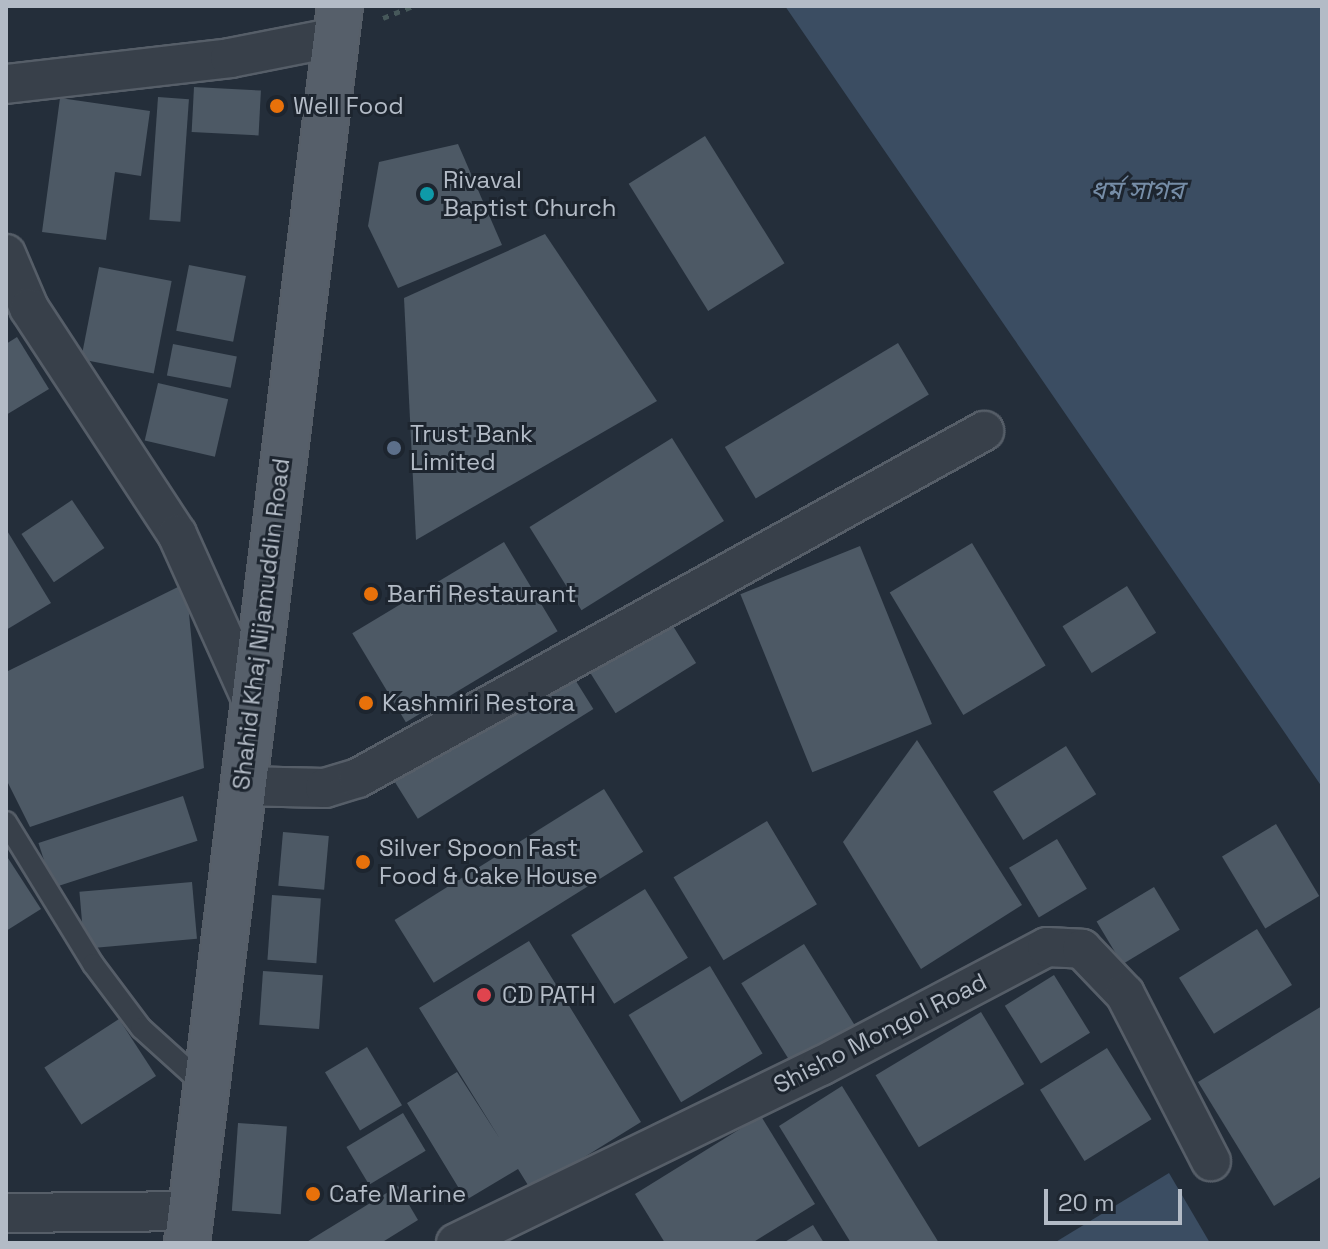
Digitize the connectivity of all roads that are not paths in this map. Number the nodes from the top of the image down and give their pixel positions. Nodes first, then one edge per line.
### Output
1 (338, 22) edge
2 (6, 84) edge
3 (6, 254) edge
4 (984, 431) dead end
5 (251, 699) junction
6 (241, 786) junction
7 (6, 822) edge
8 (205, 1086) junction
9 (1211, 1161) dead end
10 (6, 1213) edge
11 (188, 1227) edge
12 (456, 1243) edge

1 - 2 street
1 - 5 main road, Shahid Khaj Nijamuddin Road
3 - 5 street
4 - 6 street
5 - 6 main road, Shahid Khaj Nijamuddin Road
6 - 8 main road, Shahid Khaj Nijamuddin Road
7 - 8 lane
8 - 11 main road, Shahid Khaj Nijamuddin Road
9 - 12 street, Shisho Mongol Road
10 - 11 street

